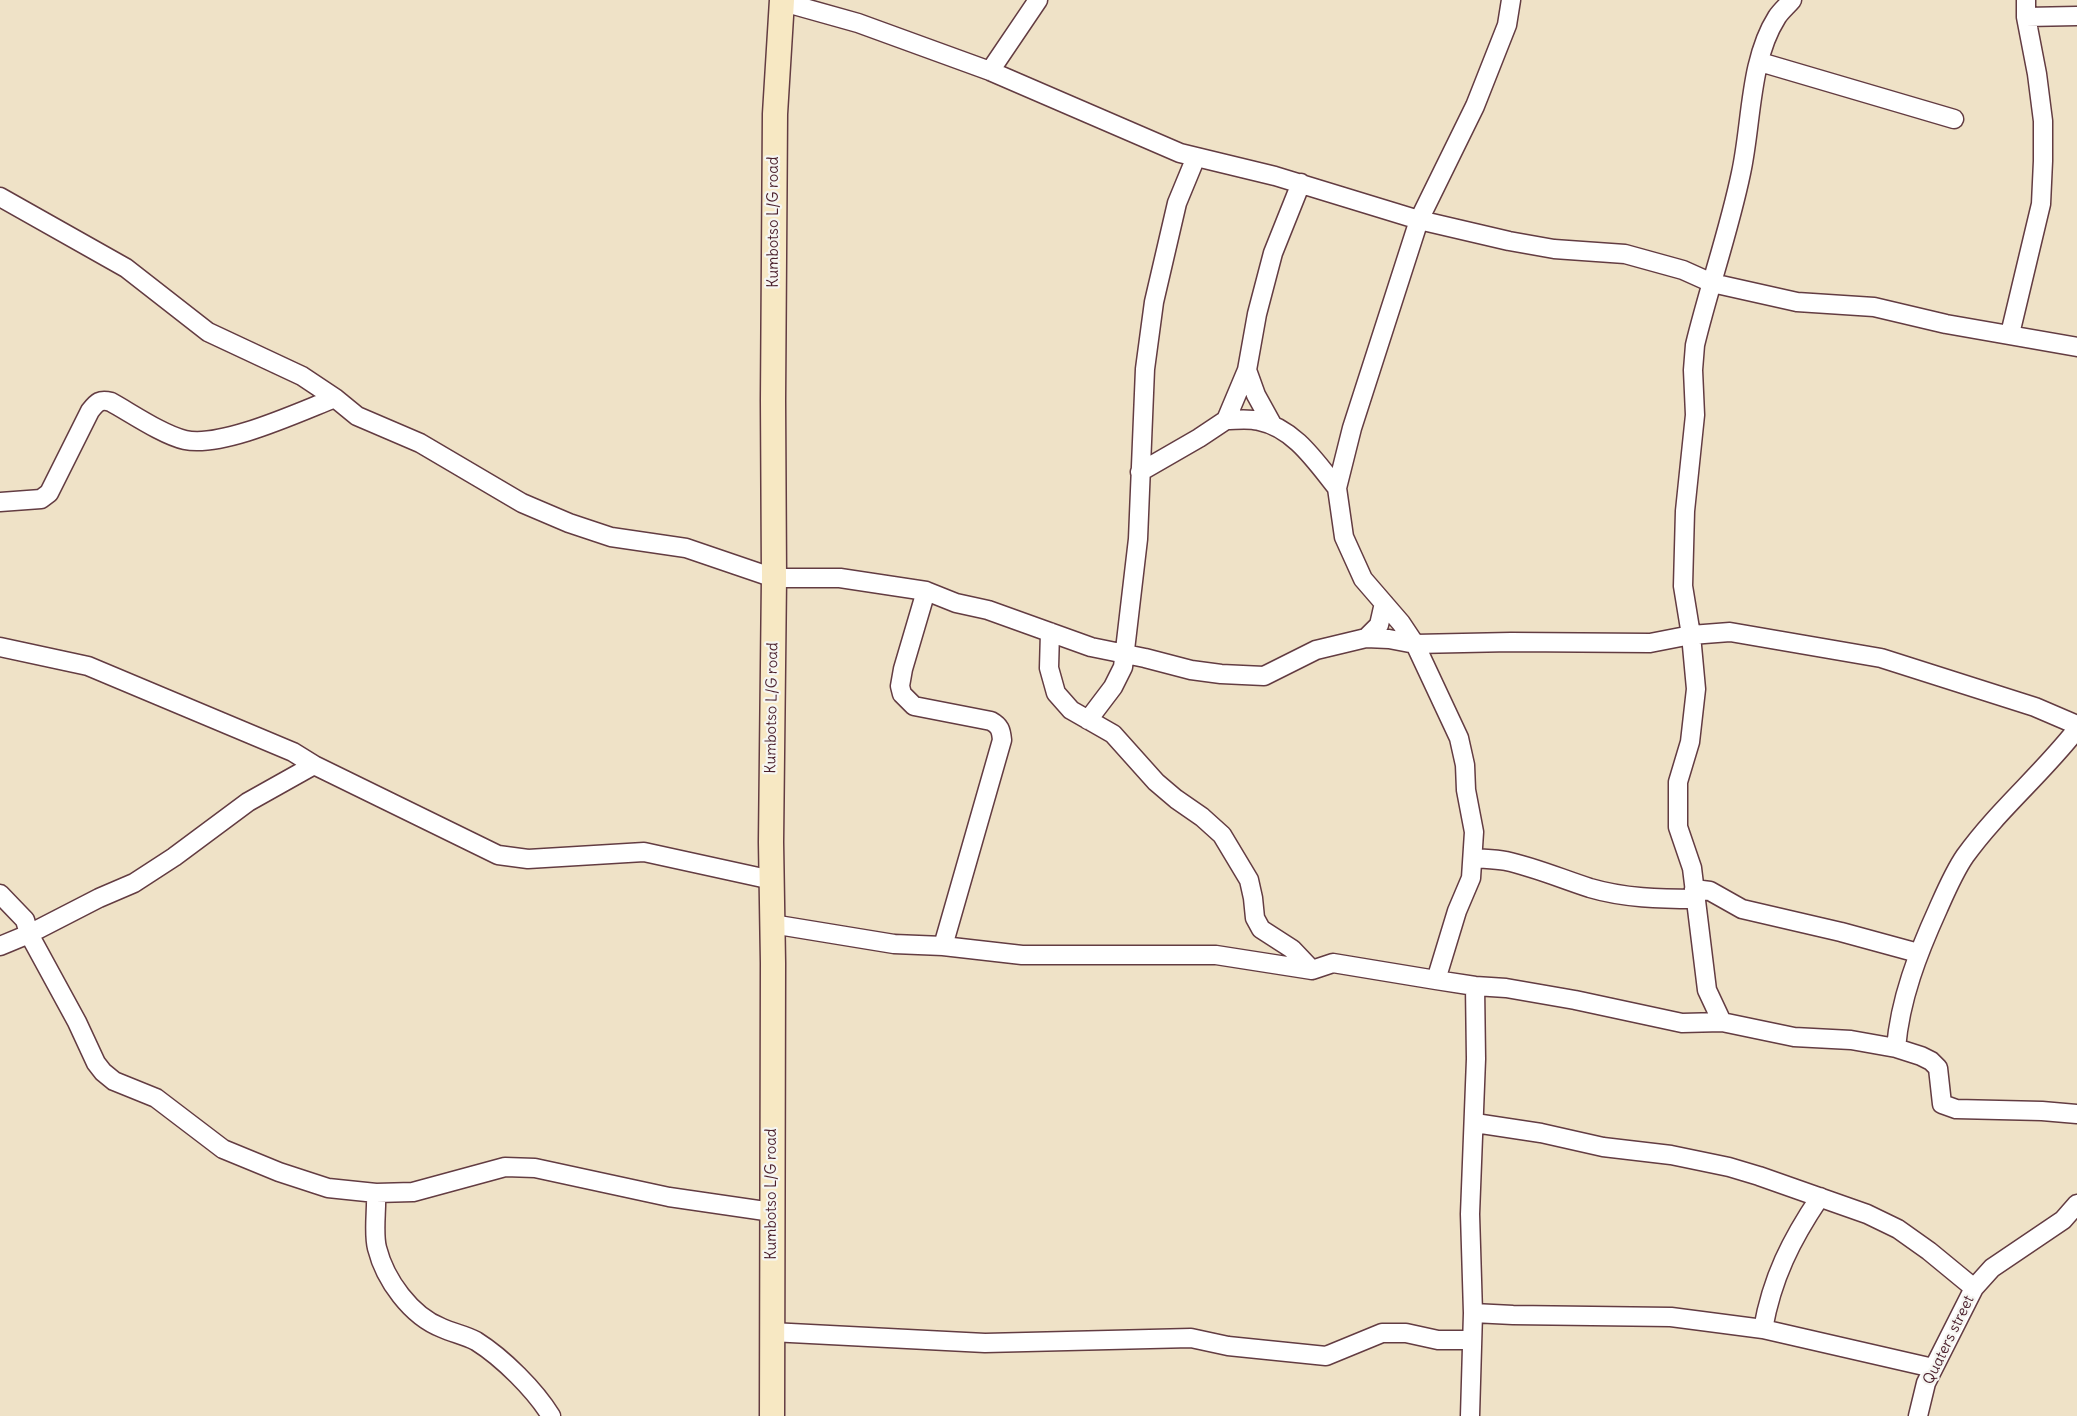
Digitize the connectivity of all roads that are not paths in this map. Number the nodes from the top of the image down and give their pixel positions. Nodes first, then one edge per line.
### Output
1 (1038, 0) edge
2 (1511, 0) edge
3 (1792, 0) edge
4 (783, 1) edge
5 (2026, 9) edge
6 (2077, 16) edge
7 (1760, 62) junction
8 (990, 71) junction
9 (1954, 119) dead end
10 (1196, 157) junction
11 (1301, 183) junction
12 (0, 197) edge
13 (1419, 220) junction
14 (1713, 283) junction
15 (2010, 334) junction
16 (2077, 347) edge
17 (1247, 370) junction
18 (335, 398) junction
19 (1226, 420) junction
20 (1272, 424) junction
21 (1140, 472) junction
22 (1337, 488) junction
23 (0, 502) edge
24 (774, 578) junction
25 (926, 591) junction
26 (1384, 603) junction
27 (1050, 633) junction
28 (1691, 635) junction
29 (1366, 638) junction
30 (1415, 645) junction
31 (0, 647) edge
32 (1124, 654) junction
33 (1088, 720) junction
34 (2077, 725) edge
35 (2077, 729) edge
36 (314, 765) junction
37 (1473, 858) junction
38 (772, 880) junction
39 (0, 894) edge
40 (1695, 894) junction
41 (772, 924) junction
42 (30, 934) junction
43 (0, 946) edge
44 (944, 946) junction
45 (1918, 953) junction
46 (1312, 970) junction
47 (1436, 980) junction
48 (1475, 986) junction
49 (1722, 1022) junction
50 (1896, 1048) junction
51 (2077, 1114) edge
52 (1475, 1123) junction
53 (376, 1193) junction
54 (1820, 1197) junction
55 (2077, 1204) edge
56 (772, 1212) junction
57 (1974, 1288) junction
58 (1473, 1313) junction
59 (1763, 1329) junction
60 (771, 1332) junction
61 (1472, 1340) junction
62 (1933, 1368) junction
63 (551, 1416) edge
64 (772, 1416) edge
65 (1470, 1416) edge
66 (1918, 1416) edge

1 - 8 street
2 - 13 street
3 - 7 street
4 - 8 street
4 - 24 main road, Kumbotso L/G road
5 - 6 street
5 - 15 street
7 - 9 street
7 - 14 street
8 - 10 street
10 - 11 street
10 - 21 street
11 - 13 street
11 - 17 street
12 - 18 street
13 - 14 street
13 - 22 street
14 - 15 street
14 - 28 street
15 - 16 street
17 - 19 street
17 - 20 street
18 - 23 street
18 - 24 street
19 - 20 street
19 - 21 street
20 - 22 street
21 - 32 street
22 - 26 street
24 - 25 street
24 - 38 main road, Kumbotso L/G road
25 - 27 street
25 - 44 street
26 - 29 street
26 - 30 street
27 - 32 street
27 - 33 street
28 - 30 street
28 - 34 street
28 - 40 street
29 - 30 street
29 - 32 street
30 - 37 street
31 - 36 street
32 - 33 street
33 - 46 street
35 - 45 street
36 - 38 street
36 - 42 street
37 - 40 street
37 - 47 street
38 - 41 main road, Kumbotso L/G road
39 - 42 street
40 - 45 street
40 - 49 street
41 - 44 street
41 - 56 main road, Kumbotso L/G road
42 - 43 street
42 - 53 street
44 - 46 street
45 - 50 street
46 - 47 street
47 - 48 street
48 - 49 street
48 - 52 street
49 - 50 street
50 - 51 street
52 - 54 street
52 - 58 street
53 - 56 street
53 - 63 street
54 - 57 street
54 - 59 street
55 - 57 street, Quaters street
56 - 60 main road, Kumbotso L/G road
57 - 62 street, Quaters street
58 - 59 street
58 - 61 street
59 - 62 street
60 - 61 street
60 - 64 main road, Kumbotso L/G road
61 - 65 street
62 - 66 street, Quaters street

